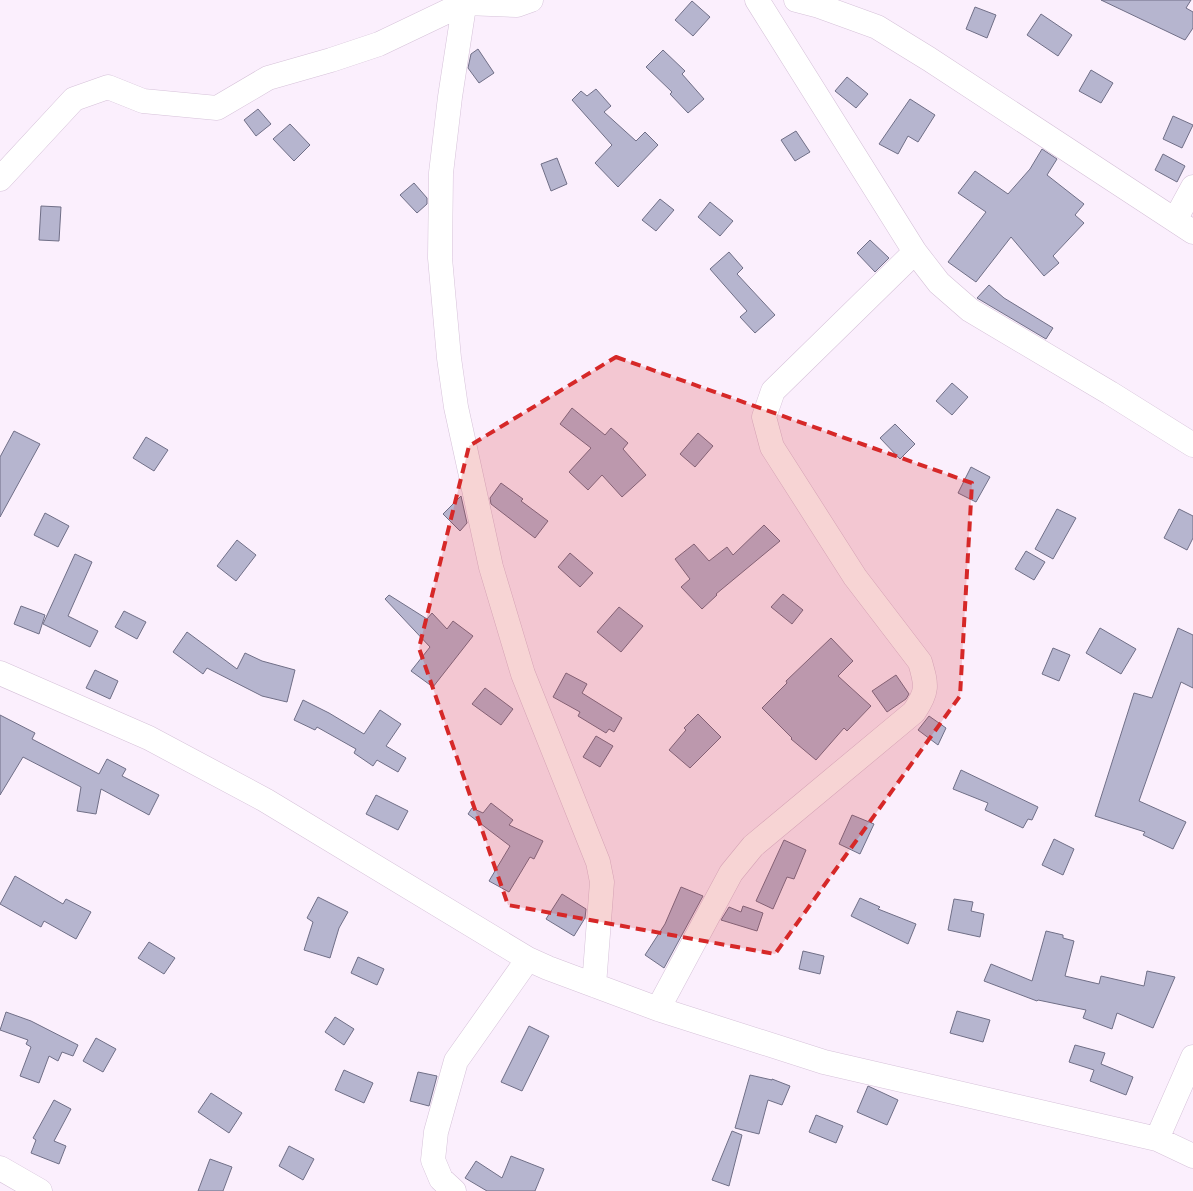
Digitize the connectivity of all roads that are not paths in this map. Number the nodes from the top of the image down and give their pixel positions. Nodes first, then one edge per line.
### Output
1 (531, 0) edge
2 (757, 0) edge
3 (796, 0) edge
4 (465, 2) edge
5 (0, 179) edge
6 (1193, 187) edge
7 (1184, 226) edge
8 (914, 252) junction
9 (1193, 445) edge
10 (0, 673) edge
11 (528, 959) junction
12 (594, 985) junction
13 (658, 1009) junction
14 (1193, 1057) edge
15 (1157, 1139) junction
16 (1193, 1156) edge
17 (0, 1168) edge
18 (40, 1191) edge
19 (454, 1191) edge

1 - 4 street
2 - 8 street
3 - 7 street
4 - 5 street
4 - 12 street
6 - 7 street
8 - 9 street
8 - 13 street
10 - 11 street
11 - 12 street
11 - 19 street
12 - 13 street
13 - 15 street
14 - 15 street
15 - 16 street
17 - 18 street

